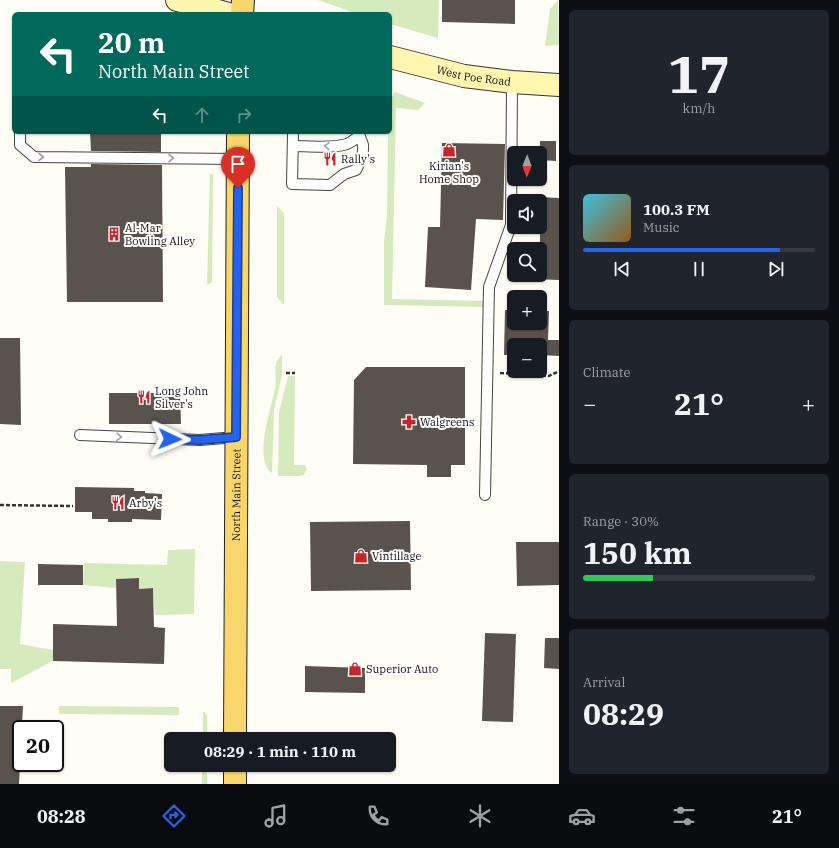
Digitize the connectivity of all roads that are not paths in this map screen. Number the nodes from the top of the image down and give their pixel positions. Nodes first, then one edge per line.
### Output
1 (177, 0) edge
2 (243, 0) edge
3 (222, 12) edge
4 (242, 12) edge
5 (392, 58) edge
6 (512, 82) junction
7 (559, 85) edge
8 (20, 134) edge
9 (238, 134) edge
10 (293, 134) edge
11 (359, 134) edge
12 (293, 146) junction
13 (238, 159) junction
14 (80, 435) dead end
15 (236, 437) junction
16 (485, 495) dead end
17 (235, 732) edge
18 (235, 772) edge
19 (235, 784) edge

1 - 3 main road
2 - 4 main road
5 - 6 main road, West Poe Road
6 - 7 main road, West Poe Road
6 - 16 lane
8 -> 13 lane
9 - 13 main road, North Main Street
10 - 12 lane
11 -> 12 lane
11 - 12 lane
13 - 15 main road, North Main Street
14 -> 15 lane
15 - 17 main road, North Main Street
18 - 19 main road

